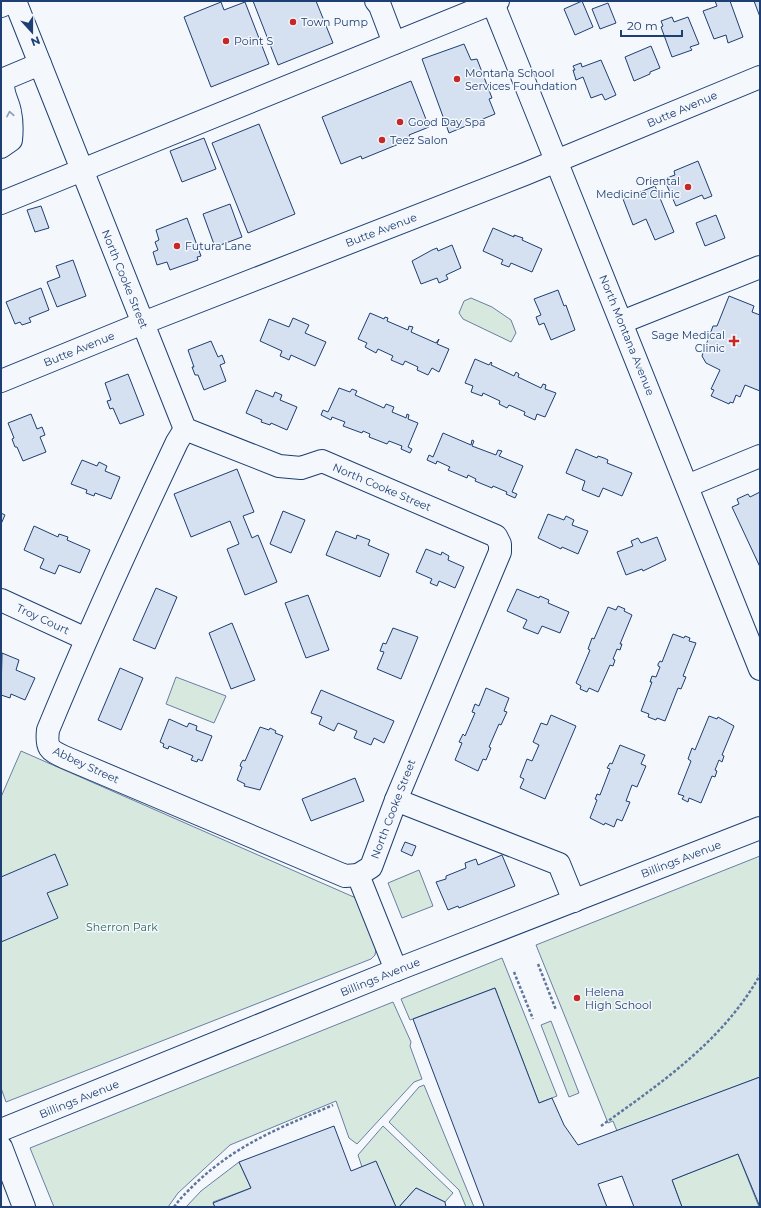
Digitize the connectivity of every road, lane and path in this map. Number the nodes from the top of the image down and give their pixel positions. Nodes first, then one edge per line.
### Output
1 (14, 1) edge
2 (376, 1) edge
3 (495, 2) edge
4 (1, 6) edge
5 (394, 43) junction
6 (40, 64) junction
7 (760, 77) edge
8 (1, 147) edge
9 (557, 161) junction
10 (82, 171) junction
11 (1, 204) edge
12 (760, 268) edge
13 (622, 322) junction
14 (143, 323) junction
15 (1, 381) edge
16 (185, 429) junction
17 (760, 456) edge
18 (687, 486) junction
19 (1, 600) edge
20 (86, 639) junction
21 (757, 655) edge
22 (396, 800) junction
23 (760, 828) edge
24 (358, 875) junction
25 (574, 901) junction
26 (538, 964) dead end
27 (396, 970) junction
28 (514, 972) dead end
29 (760, 975) edge
30 (556, 1010) dead end
31 (533, 1019) dead end
32 (333, 1105) dead end
33 (601, 1126) dead end
34 (1, 1130) edge
35 (1, 1148) edge
36 (24, 1207) edge
37 (174, 1207) edge

1 - 4 main road
1 - 6 main road, North Cooke Street
2 - 5 main road
3 - 5 main road
3 - 9 main road, North Montana Avenue
5 - 10 main road
8 -> 6 main road
6 - 10 main road, North Cooke Street
7 - 9 main road, Butte Avenue
9 - 13 main road, North Montana Avenue
9 - 14 main road, Butte Avenue
10 - 11 main road
10 - 14 main road, North Cooke Street
12 - 13 main road
13 - 18 main road, North Montana Avenue
14 - 15 main road, Butte Avenue
14 - 16 main road, North Cooke Street
16 - 20 main road, Abbey Street
16 - 22 main road, North Cooke Street
17 - 18 main road
18 - 21 main road, North Montana Avenue
19 - 20 main road, Troy Court
20 - 24 main road, Abbey Street
22 - 24 main road, North Cooke Street
22 - 25 main road
23 - 25 main road, Billings Avenue
24 - 27 main road
25 - 27 main road, Billings Avenue
26 - 30 path
27 - 34 main road, Billings Avenue
28 - 31 path
29 - 33 path
32 - 37 path
35 - 36 main road

